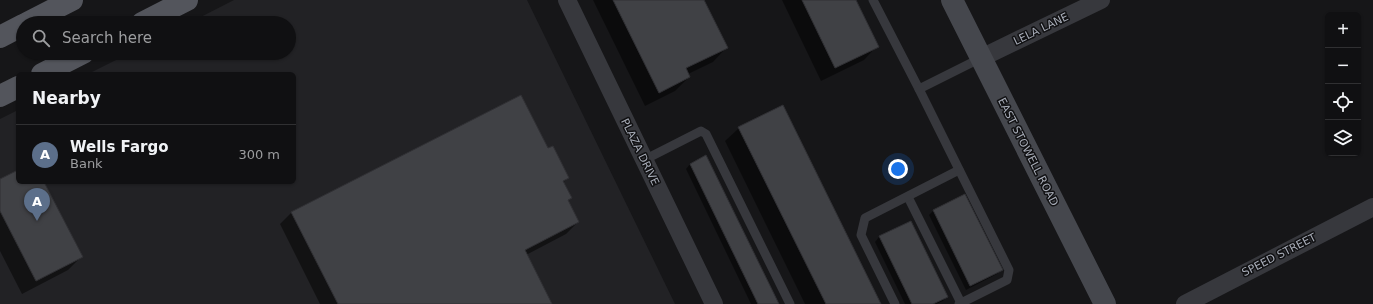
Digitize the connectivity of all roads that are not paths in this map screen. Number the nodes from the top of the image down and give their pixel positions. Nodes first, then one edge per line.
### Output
1 (72, 0) edge
2 (187, 0) edge
3 (567, 0) edge
4 (873, 0) edge
5 (952, 0) edge
6 (1101, 0) edge
7 (41, 16) edge
8 (156, 16) edge
9 (16, 29) edge
10 (0, 37) edge
11 (981, 58) junction
12 (69, 60) edge
13 (46, 72) edge
14 (16, 88) edge
15 (919, 89) junction
16 (0, 96) edge
17 (644, 160) junction
18 (959, 170) junction
19 (908, 196) junction
20 (1373, 207) edge
21 (960, 303) edge
22 (714, 304) edge
23 (790, 304) edge
24 (896, 304) edge
25 (1105, 304) edge
26 (1185, 304) edge

1 - 7 main road
2 - 8 main road
3 - 17 street, PLAZA DRIVE
4 - 15 lane
5 - 11 main road, EAST STOWELL ROAD
6 - 11 street, LELA LANE
9 - 10 main road
11 - 15 lane
11 - 25 main road, EAST STOWELL ROAD
12 - 13 main road
14 - 16 main road
15 - 18 lane
17 - 22 street, PLAZA DRIVE
17 - 23 lane
18 - 19 lane
18 - 21 lane
19 - 21 lane
19 - 24 lane
20 - 26 street, SPEED STREET

